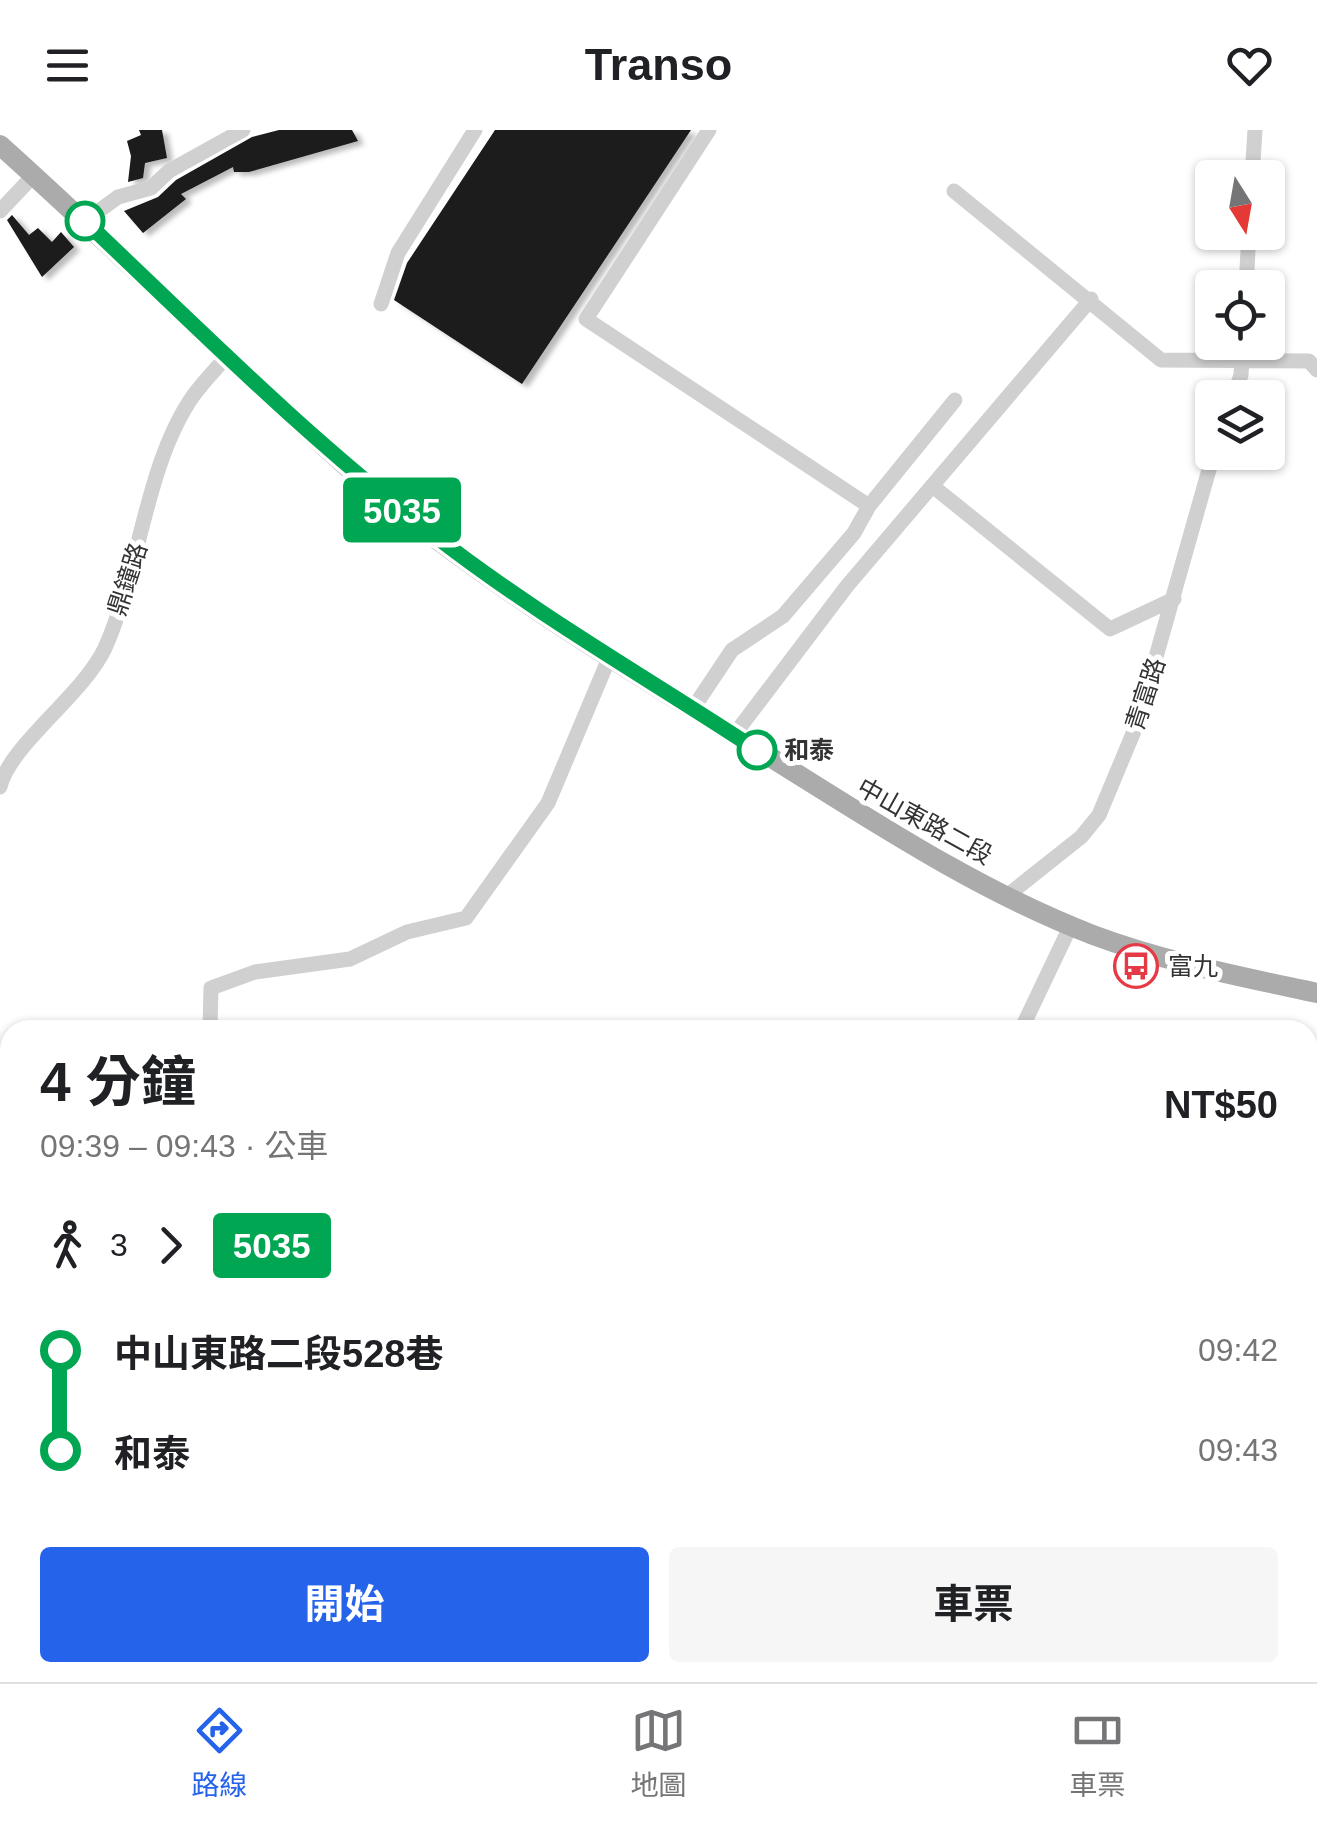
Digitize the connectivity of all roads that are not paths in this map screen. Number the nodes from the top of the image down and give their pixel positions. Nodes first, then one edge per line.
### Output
1 (244, 130) edge
2 (475, 130) edge
3 (709, 130) edge
4 (1255, 130) edge
5 (0, 145) edge
6 (1253, 160) edge
7 (34, 176) junction
8 (954, 190) dead end
9 (0, 211) edge
10 (85, 221) junction
11 (1091, 300) junction
12 (381, 304) dead end
13 (228, 355) junction
14 (1195, 360) edge
15 (1242, 360) joint
16 (1317, 370) edge
17 (1237, 380) edge
18 (956, 400) dead end
19 (1209, 470) edge
20 (935, 488) junction
21 (868, 506) junction
22 (1174, 599) junction
23 (610, 656) junction
24 (692, 710) junction
25 (734, 735) junction
26 (0, 787) edge
27 (1008, 896) junction
28 (1071, 925) junction
29 (1317, 993) edge
30 (210, 1020) edge
31 (1026, 1020) edge

1 - 10 street
2 - 12 street
3 - 21 street
4 - 6 street
5 - 7 main road, 中山東路二段
7 - 9 street
7 - 10 main road, 中山東路二段
8 - 11 street
10 - 13 main road, 中山東路二段
11 - 14 street
11 - 20 street
13 - 23 main road, 中山東路二段
13 - 26 street, 鼎鐘路
15 - 16 street
15 - 17 street
18 - 21 street
19 - 22 street, 青富路
20 - 22 street
20 - 25 street
21 - 24 street
22 - 27 street, 青富路
23 - 24 main road, 中山東路二段
23 - 30 street
24 - 25 main road, 中山東路二段
25 - 27 main road, 中山東路二段
27 - 28 main road, 中山東路二段
28 - 29 main road, 中山東路二段
28 - 31 street

